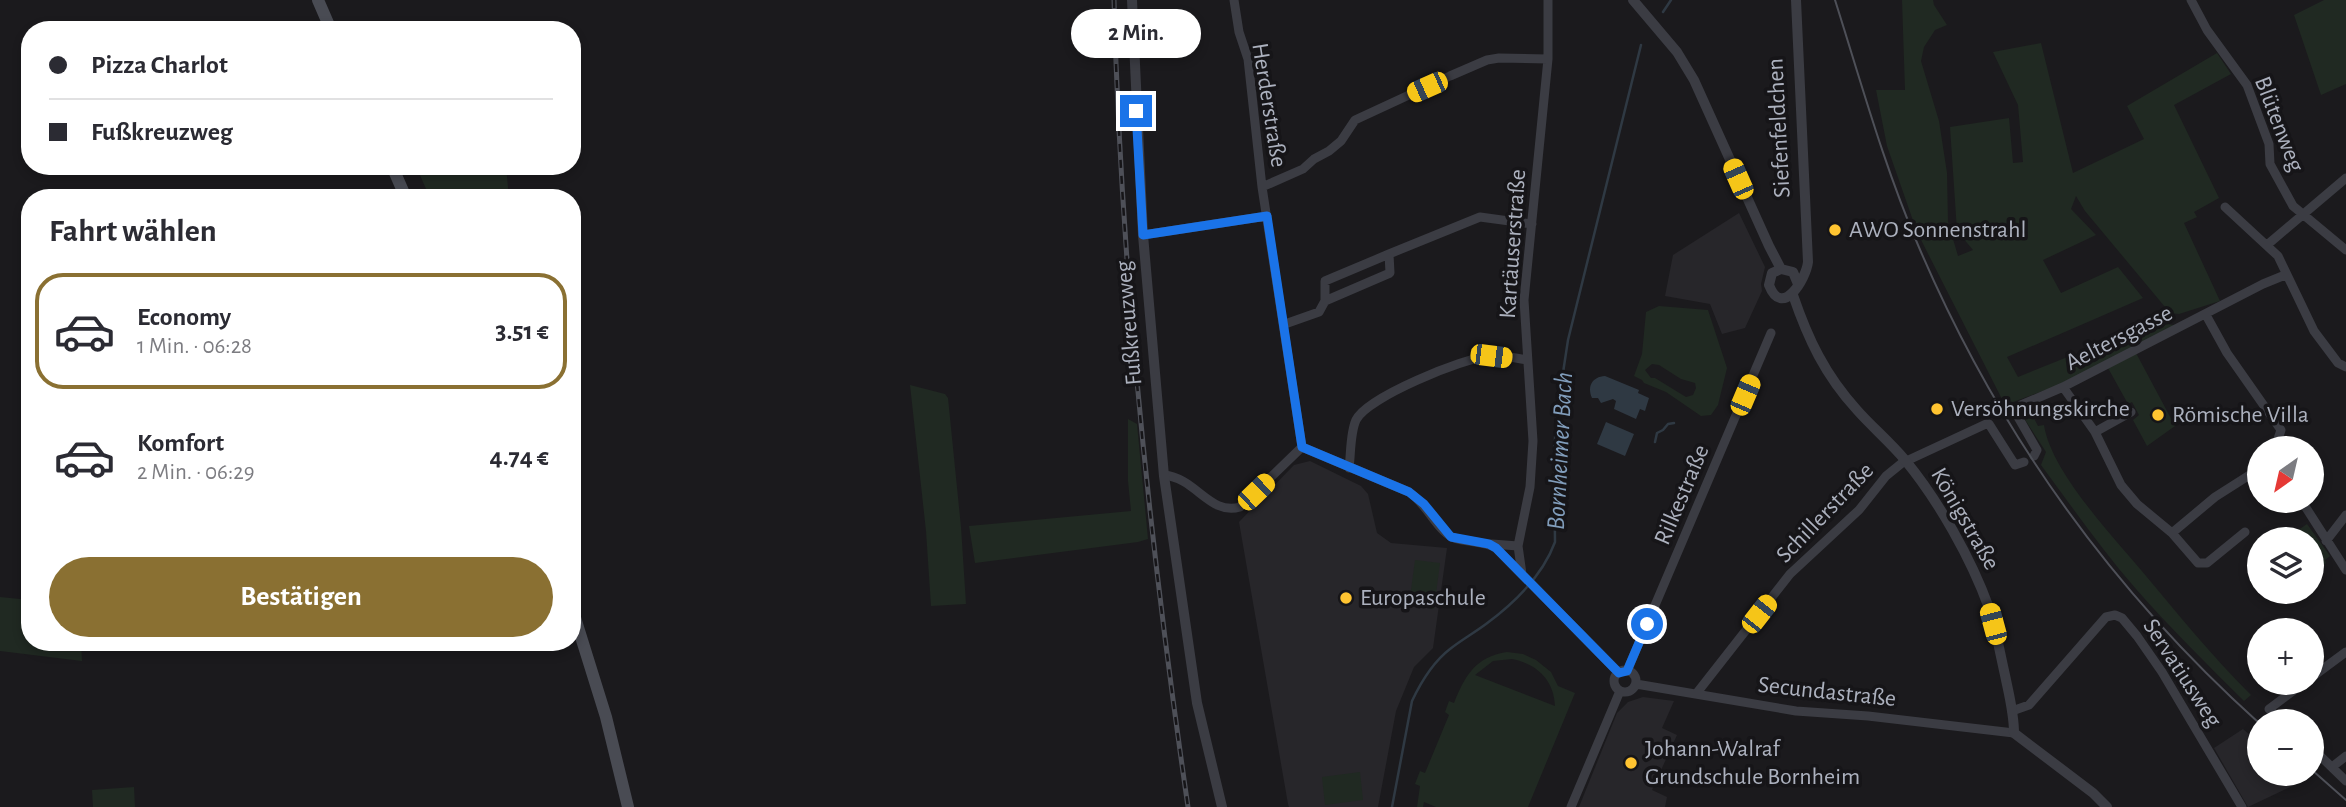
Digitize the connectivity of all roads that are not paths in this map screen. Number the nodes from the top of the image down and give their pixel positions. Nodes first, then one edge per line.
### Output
1 (318, 0) edge
2 (1132, 0) edge
3 (1234, 0) edge
4 (1548, 0) edge
5 (1633, 0) edge
6 (1796, 0) edge
7 (2191, 0) edge
8 (327, 21) edge
9 (1548, 60) junction
10 (2346, 178) edge
11 (1262, 187) junction
12 (2225, 207) dead end
13 (2301, 214) junction
14 (1267, 216) junction
15 (1532, 224) junction
16 (1143, 235) junction
17 (2267, 246) junction
18 (2346, 250) edge
19 (1389, 254) junction
20 (1806, 254) junction
21 (1782, 271) junction
22 (2286, 275) junction
23 (1798, 284) junction
24 (1789, 296) junction
25 (1325, 301) junction
26 (2206, 316) junction
27 (1285, 324) junction
28 (1771, 333) dead end
29 (1527, 360) junction
30 (2346, 367) edge
31 (2063, 387) junction
32 (2131, 412) dead end
33 (2095, 432) junction
34 (2279, 436) edge
35 (1302, 447) junction
36 (2034, 456) dead end
37 (1907, 462) junction
38 (2024, 462) dead end
39 (1349, 468) junction
40 (1164, 475) junction
41 (2247, 477) edge
42 (2309, 513) edge
43 (2346, 515) edge
44 (2245, 532) dead end
45 (2172, 533) junction
46 (2326, 541) junction
47 (1489, 544) junction
48 (1518, 546) junction
49 (2346, 570) edge
50 (1523, 575) junction
51 (581, 637) edge
52 (2346, 652) edge
53 (2324, 668) edge
54 (1623, 672) junction
55 (1636, 684) junction
56 (1620, 691) junction
57 (1696, 694) junction
58 (2288, 695) edge
59 (2269, 709) edge
60 (2012, 711) junction
61 (2014, 733) junction
62 (2346, 756) edge
63 (2324, 759) edge
64 (2332, 766) junction
65 (2346, 781) edge
66 (628, 807) edge
67 (1222, 807) edge
68 (1571, 807) edge
69 (2107, 807) edge
70 (2242, 807) edge

1 - 8 main road
2 - 16 street, Fußkreuzweg
3 - 11 street, Herderstraße
4 - 9 street, Kartäuserstraße
5 - 21 street, Königstraße
6 - 20 street, Siefenfeldchen
7 - 13 street, Blütenweg
9 - 11 street
9 - 15 street, Kartäuserstraße
10 - 13 street
11 - 14 street, Herderstraße
12 - 17 street
13 - 17 street
13 - 18 street, Blütenweg
14 - 16 street
14 - 27 street, Herderstraße
15 - 19 street
15 - 29 street, Kartäuserstraße
16 - 40 street, Fußkreuzweg
17 - 22 street
19 - 25 street
19 - 25 street
20 - 21 street
20 - 23 street, Siefenfeldchen
21 - 23 street, Königstraße
21 - 24 street, Königstraße
22 - 26 street, Aeltersgasse
22 - 30 street
23 - 24 street
24 - 37 street, Königstraße
25 - 27 street
26 - 31 street, Aeltersgasse
26 - 34 street
27 - 35 street, Herderstraße
28 - 54 street, Rilkestraße
29 - 39 street
29 - 48 street, Kartäuserstraße
31 - 33 street
31 - 36 street, Aeltersgasse
32 - 33 street
33 - 45 street
35 - 39 street
35 - 40 street
37 - 38 street
37 - 57 street, Schillerstraße
37 - 60 street, Königstraße
39 - 47 street
40 - 67 street, Fußkreuzweg
41 - 45 street
42 - 46 street
43 - 46 street
44 - 45 street
46 - 49 street
47 - 48 street
47 - 50 street
48 - 50 street, Kartäuserstraße
50 - 54 street
51 - 66 main road
52 - 53 street
54 - 55 street
54 - 56 street
55 - 56 street
55 - 57 street, Secundastraße
56 - 68 street
57 - 61 street, Secundastraße
58 - 59 street
60 - 61 street, Königstraße
60 - 70 street, Servatiusweg
61 - 69 street
62 - 64 street
63 - 64 street
64 - 65 street

